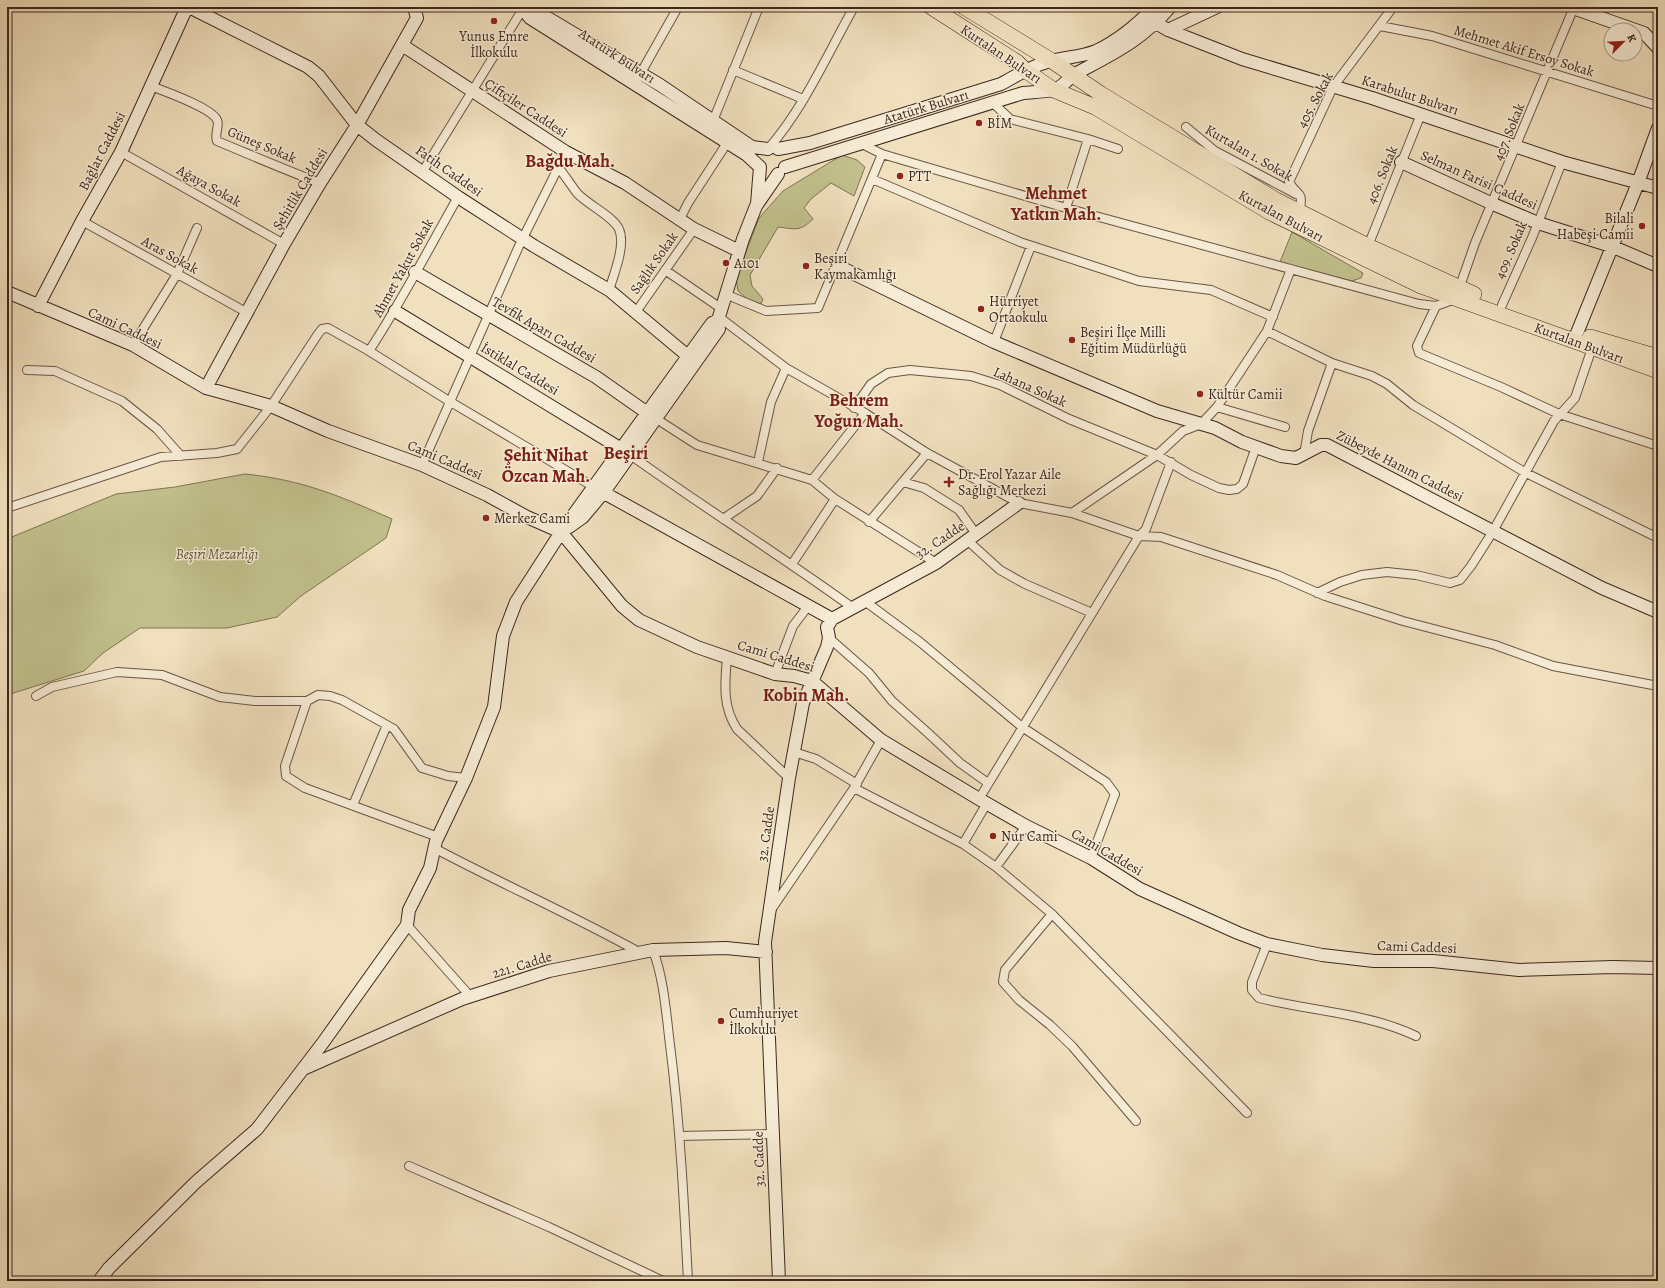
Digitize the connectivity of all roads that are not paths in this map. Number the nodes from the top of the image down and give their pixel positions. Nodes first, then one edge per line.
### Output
1 (188, 7) edge
2 (414, 7) edge
3 (678, 7) edge
4 (759, 7) edge
5 (854, 7) edge
6 (931, 7) edge
7 (964, 7) edge
8 (1154, 7) edge
9 (1170, 7) edge
10 (1217, 7) edge
11 (1393, 7) edge
12 (1572, 7) edge
13 (525, 8) edge
14 (1156, 23) junction
15 (1380, 26) junction
16 (1168, 30) junction
17 (402, 45) junction
18 (1658, 48) edge
19 (1052, 61) junction
20 (733, 70) junction
21 (1026, 71) junction
22 (1547, 73) junction
23 (1073, 75) junction
24 (638, 79) junction
25 (151, 86) junction
26 (1333, 86) junction
27 (1054, 90) junction
28 (472, 91) junction
29 (803, 99) junction
30 (992, 102) junction
31 (1658, 106) edge
32 (1421, 114) junction
33 (713, 121) junction
34 (357, 125) junction
35 (1186, 127) dead end
36 (1658, 128) edge
37 (1088, 139) junction
38 (727, 143) junction
39 (860, 143) junction
40 (1517, 145) junction
41 (773, 149) junction
42 (1118, 149) dead end
43 (121, 152) junction
44 (566, 152) junction
45 (882, 154) junction
46 (1402, 162) junction
47 (1562, 162) junction
48 (760, 167) junction
49 (559, 168) junction
50 (781, 170) junction
51 (423, 171) junction
52 (872, 178) junction
53 (320, 183) junction
54 (1638, 183) junction
55 (1658, 188) edge
56 (458, 197) junction
57 (1301, 204) junction
58 (1493, 204) junction
59 (756, 206) junction
60 (1066, 208) junction
61 (680, 219) junction
62 (82, 221) junction
63 (1538, 223) junction
64 (197, 228) dead end
65 (694, 229) junction
66 (524, 238) junction
67 (284, 244) junction
68 (1031, 246) junction
69 (1368, 246) junction
70 (1611, 246) junction
71 (739, 252) junction
72 (836, 265) junction
73 (1658, 266) edge
74 (1291, 269) junction
75 (665, 270) junction
76 (415, 272) junction
77 (176, 274) junction
78 (609, 290) junction
79 (7, 292) edge
80 (725, 294) junction
81 (1457, 294) junction
82 (1502, 305) junction
83 (38, 306) junction
84 (1436, 306) junction
85 (395, 311) junction
86 (246, 312) junction
87 (636, 312) junction
88 (488, 316) junction
89 (720, 316) junction
90 (1273, 317) junction
91 (1267, 331) junction
92 (1577, 333) junction
93 (994, 342) junction
94 (133, 345) junction
95 (1592, 348) junction
96 (369, 351) junction
97 (471, 357) junction
98 (1658, 357) edge
99 (692, 360) junction
100 (1332, 363) junction
101 (786, 368) junction
102 (27, 370) dead end
103 (1658, 372) edge
104 (206, 388) junction
105 (449, 402) junction
106 (271, 406) junction
107 (1217, 407) junction
108 (854, 408) junction
109 (865, 413) junction
110 (1559, 414) junction
111 (651, 416) junction
112 (1201, 424) junction
113 (1284, 427) dead end
114 (1658, 446) edge
115 (1256, 447) junction
116 (625, 451) junction
117 (927, 453) junction
118 (1157, 455) junction
119 (1304, 455) junction
120 (181, 456) junction
121 (758, 462) junction
122 (1171, 462) junction
123 (422, 465) junction
124 (776, 468) junction
125 (1526, 473) junction
126 (812, 480) junction
127 (903, 482) junction
128 (599, 489) junction
129 (835, 500) junction
130 (1019, 503) junction
131 (7, 508) edge
132 (1072, 513) junction
133 (723, 519) junction
134 (869, 522) junction
135 (1493, 530) junction
136 (561, 532) junction
137 (1139, 536) junction
138 (971, 537) junction
139 (1658, 538) edge
140 (936, 563) junction
141 (792, 564) junction
142 (1318, 593) junction
143 (866, 602) junction
144 (809, 606) junction
145 (853, 608) junction
146 (1658, 612) edge
147 (1092, 613) junction
148 (832, 619) junction
149 (829, 638) junction
150 (727, 657) junction
151 (776, 674) junction
152 (812, 681) junction
153 (1658, 686) edge
154 (36, 696) dead end
155 (308, 701) junction
156 (387, 725) junction
157 (1022, 727) junction
158 (882, 740) junction
159 (794, 752) junction
160 (466, 778) junction
161 (789, 778) junction
162 (988, 783) junction
163 (855, 786) junction
164 (983, 801) junction
165 (353, 805) junction
166 (1026, 826) junction
167 (436, 843) junction
168 (963, 844) junction
169 (1091, 858) junction
170 (996, 867) junction
171 (770, 912) junction
172 (1052, 914) junction
173 (407, 925) junction
174 (1267, 944) junction
175 (652, 950) junction
176 (639, 952) junction
177 (766, 952) junction
178 (1658, 968) edge
179 (470, 996) junction
180 (1416, 1036) dead end
181 (302, 1070) junction
182 (1247, 1113) dead end
183 (1136, 1121) dead end
184 (773, 1134) junction
185 (680, 1136) junction
186 (409, 1166) dead end
187 (99, 1281) edge
188 (663, 1281) edge
189 (688, 1281) edge
190 (779, 1281) edge

1 - 25 street, Bağlar Caddesi
1 - 34 street, Fatih Caddesi
2 - 17 street, Şehitlik Caddesi
3 - 24 street
4 - 20 street
5 - 29 street
6 - 21 highway, Kurtalan Bulvarı
7 - 19 highway, Kurtalan Bulvarı
8 - 19 street, Atatürk Bulvarı
9 - 14 street
10 - 16 street
11 - 15 street, 405. Sokak
12 - 18 street
12 - 22 street, 407. Sokak
13 - 24 street, Atatürk Bulvarı
13 - 28 street
14 - 16 street, Karabulut Bulvarı
14 - 23 street
15 - 22 street, Mehmet Akif Ersoy Sokak
15 - 26 street, 405. Sokak
16 - 26 street, Karabulut Bulvarı
17 - 28 street, Çiftçiler Caddesi
17 - 34 street, Şehitlik Caddesi
19 - 21 street, Atatürk Bulvarı
19 - 23 highway, Kurtalan Bulvarı
20 - 29 street
20 - 33 street
21 - 27 highway, Kurtalan Bulvarı
21 - 41 street, Atatürk Bulvarı
22 - 31 street, Mehmet Akif Ersoy Sokak
22 - 40 street, 407. Sokak
23 - 27 street
23 - 57 highway, Kurtalan Bulvarı
24 - 33 street, Atatürk Bulvarı
24 - 38 street, Atatürk Bulvarı
25 - 43 street, Bağlar Caddesi
25 - 53 street, Güneş Sokak
26 - 32 street, Karabulut Bulvarı
26 - 57 street, 405. Sokak
27 - 30 street, Atatürk Bulvarı
27 - 81 highway, Kurtalan Bulvarı
28 - 44 street, Çiftçiler Caddesi
28 - 51 street
29 - 41 street
30 - 37 street
30 - 39 street, Atatürk Bulvarı
32 - 40 street, Karabulut Bulvarı
32 - 46 street, 406. Sokak
33 - 41 street, Atatürk Bulvarı
34 - 51 street, Fatih Caddesi
34 - 53 street, Şehitlik Caddesi
35 - 57 street, Kurtalan 1. Sokak
36 - 54 street
37 - 42 street
37 - 60 street
38 - 48 street, Atatürk Bulvarı
38 - 61 street, Sağlık Sokak
39 - 45 street
39 - 50 street, Atatürk Bulvarı
40 - 47 street, Karabulut Bulvarı
40 - 58 street, 407. Sokak
41 - 48 street
41 - 50 street
43 - 62 street, Bağlar Caddesi
43 - 67 street, Ağaya Sokak
44 - 49 street
44 - 61 street, Çiftçiler Caddesi
45 - 52 street
45 - 60 street
46 - 58 street, Selman Farisi Caddesi
46 - 69 street, 406. Sokak
47 - 54 street, Karabulut Bulvarı
47 - 63 street, 409. Sokak
48 - 50 street
48 - 59 street
49 - 66 street
49 - 78 street
50 - 59 street
51 - 56 street, Fatih Caddesi
52 - 68 street
52 - 72 street
53 - 67 street, Şehitlik Caddesi
54 - 55 street, Karabulut Bulvarı
54 - 70 street
56 - 66 street, Fatih Caddesi
56 - 76 street, Ahmet Yakut Sokak
57 - 69 highway, Kurtalan Bulvarı
58 - 63 street, Selman Farisi Caddesi
58 - 81 street, 407. Sokak
59 - 71 street
60 - 74 street
61 - 65 street, Çiftçiler Caddesi
62 - 77 street, Aras Sokak
62 - 83 street, Bağlar Caddesi
63 - 70 street, Selman Farisi Caddesi
63 - 82 street, 409. Sokak
64 - 77 street
65 - 71 street, Çiftçiler Caddesi
65 - 75 street, Sağlık Sokak
66 - 78 street, Fatih Caddesi
66 - 88 street
67 - 86 street, Şehitlik Caddesi
68 - 90 street
68 - 93 street
69 - 81 highway, Kurtalan Bulvarı
70 - 73 street, Selman Farisi Caddesi
70 - 92 street
71 - 80 street
72 - 80 street
72 - 93 street, Zübeyde Hanım Caddesi
74 - 84 street
74 - 90 street
75 - 87 street, Sağlık Sokak
75 - 89 street
76 - 85 street, Ahmet Yakut Sokak
76 - 88 street, Tevfik Aparı Caddesi
77 - 86 street, Aras Sokak
77 - 94 street
78 - 87 street, Fatih Caddesi
79 - 83 street, Cami Caddesi
80 - 89 street
81 - 82 highway, Kurtalan Bulvarı
81 - 84 street
81 - 95 highway, Kurtalan Bulvarı
82 - 92 highway, Kurtalan Bulvarı
83 - 94 street, Cami Caddesi
84 - 110 street
85 - 96 street, Ahmet Yakut Sokak
85 - 97 street, İstiklal Caddesi
86 - 104 street, Şehitlik Caddesi
87 - 99 street, Fatih Caddesi
88 - 97 street
88 - 111 street, Tevfik Aparı Caddesi
89 - 99 street
89 - 101 street
90 - 91 street
91 - 100 street
91 - 107 street
92 - 98 highway, Kurtalan Bulvarı
93 - 112 street, Zübeyde Hanım Caddesi
94 - 104 street, Cami Caddesi
95 - 103 highway, Kurtalan Bulvarı
95 - 110 street
96 - 105 street
96 - 106 street
97 - 105 street
97 - 116 street, İstiklal Caddesi
99 - 111 street
100 - 119 street
100 - 125 street
101 - 108 street
101 - 121 street
102 - 120 street
104 - 106 street, Cami Caddesi
105 - 123 street
105 - 128 street
106 - 120 street
106 - 123 street, Cami Caddesi
107 - 112 street
107 - 113 street
108 - 109 street
108 - 118 street, Lahana Sokak
109 - 117 street
109 - 126 street
110 - 114 street
110 - 125 street
111 - 116 street
111 - 121 street
112 - 115 street, Zübeyde Hanım Caddesi
112 - 118 street
115 - 119 street, Zübeyde Hanım Caddesi
115 - 122 street, Lahana Sokak
116 - 128 street
116 - 133 street
117 - 127 street
117 - 130 street
118 - 122 street, Lahana Sokak
118 - 132 street
119 - 135 street, Zübeyde Hanım Caddesi
120 - 131 street
121 - 124 street
122 - 137 street
123 - 136 street, Cami Caddesi
124 - 126 street
124 - 133 street
125 - 135 street
125 - 139 street
126 - 129 street
127 - 134 street
127 - 138 street
128 - 136 street
128 - 144 street
129 - 134 street
129 - 141 street
130 - 132 street
130 - 138 street, 32. Cadde
132 - 137 street
133 - 141 street
134 - 140 street
135 - 142 street
135 - 146 street, Zübeyde Hanım Caddesi
136 - 150 street, Cami Caddesi
136 - 160 street
137 - 142 street
137 - 147 street
138 - 140 street, 32. Cadde
138 - 147 street
140 - 143 street, 32. Cadde
141 - 145 street
142 - 153 street
143 - 145 street, 32. Cadde
143 - 157 street
144 - 148 street
144 - 151 street
145 - 148 street, 32. Cadde
147 - 157 street
148 - 149 street, 32. Cadde
149 - 152 street, 32. Cadde
149 - 162 street
150 - 151 street, Cami Caddesi
150 - 161 street
151 - 152 street, Cami Caddesi
152 - 158 street, Cami Caddesi
152 - 159 street, 32. Cadde
154 - 155 street
155 - 156 street
155 - 165 street
156 - 160 street
156 - 165 street
157 - 162 street
157 - 169 street
158 - 163 street
158 - 164 street, Cami Caddesi
159 - 161 street, 32. Cadde
159 - 163 street
160 - 167 street
161 - 171 street, 32. Cadde
162 - 164 street
163 - 168 street
163 - 171 street
164 - 166 street, Cami Caddesi
164 - 168 street
165 - 167 street
166 - 169 street, Cami Caddesi
166 - 170 street
167 - 173 street
167 - 176 street
168 - 170 street
169 - 174 street, Cami Caddesi
170 - 172 street
171 - 177 street, 32. Cadde
172 - 182 street
172 - 183 street
173 - 179 street
173 - 181 street
174 - 178 street, Cami Caddesi
174 - 180 street
175 - 176 street, 221. Cadde
175 - 177 street, 221. Cadde
175 - 185 street
176 - 179 street, 221. Cadde
177 - 184 street, 32. Cadde
179 - 181 street, 221. Cadde
181 - 187 street
184 - 185 street
184 - 190 street, 32. Cadde
185 - 189 street
186 - 188 street

